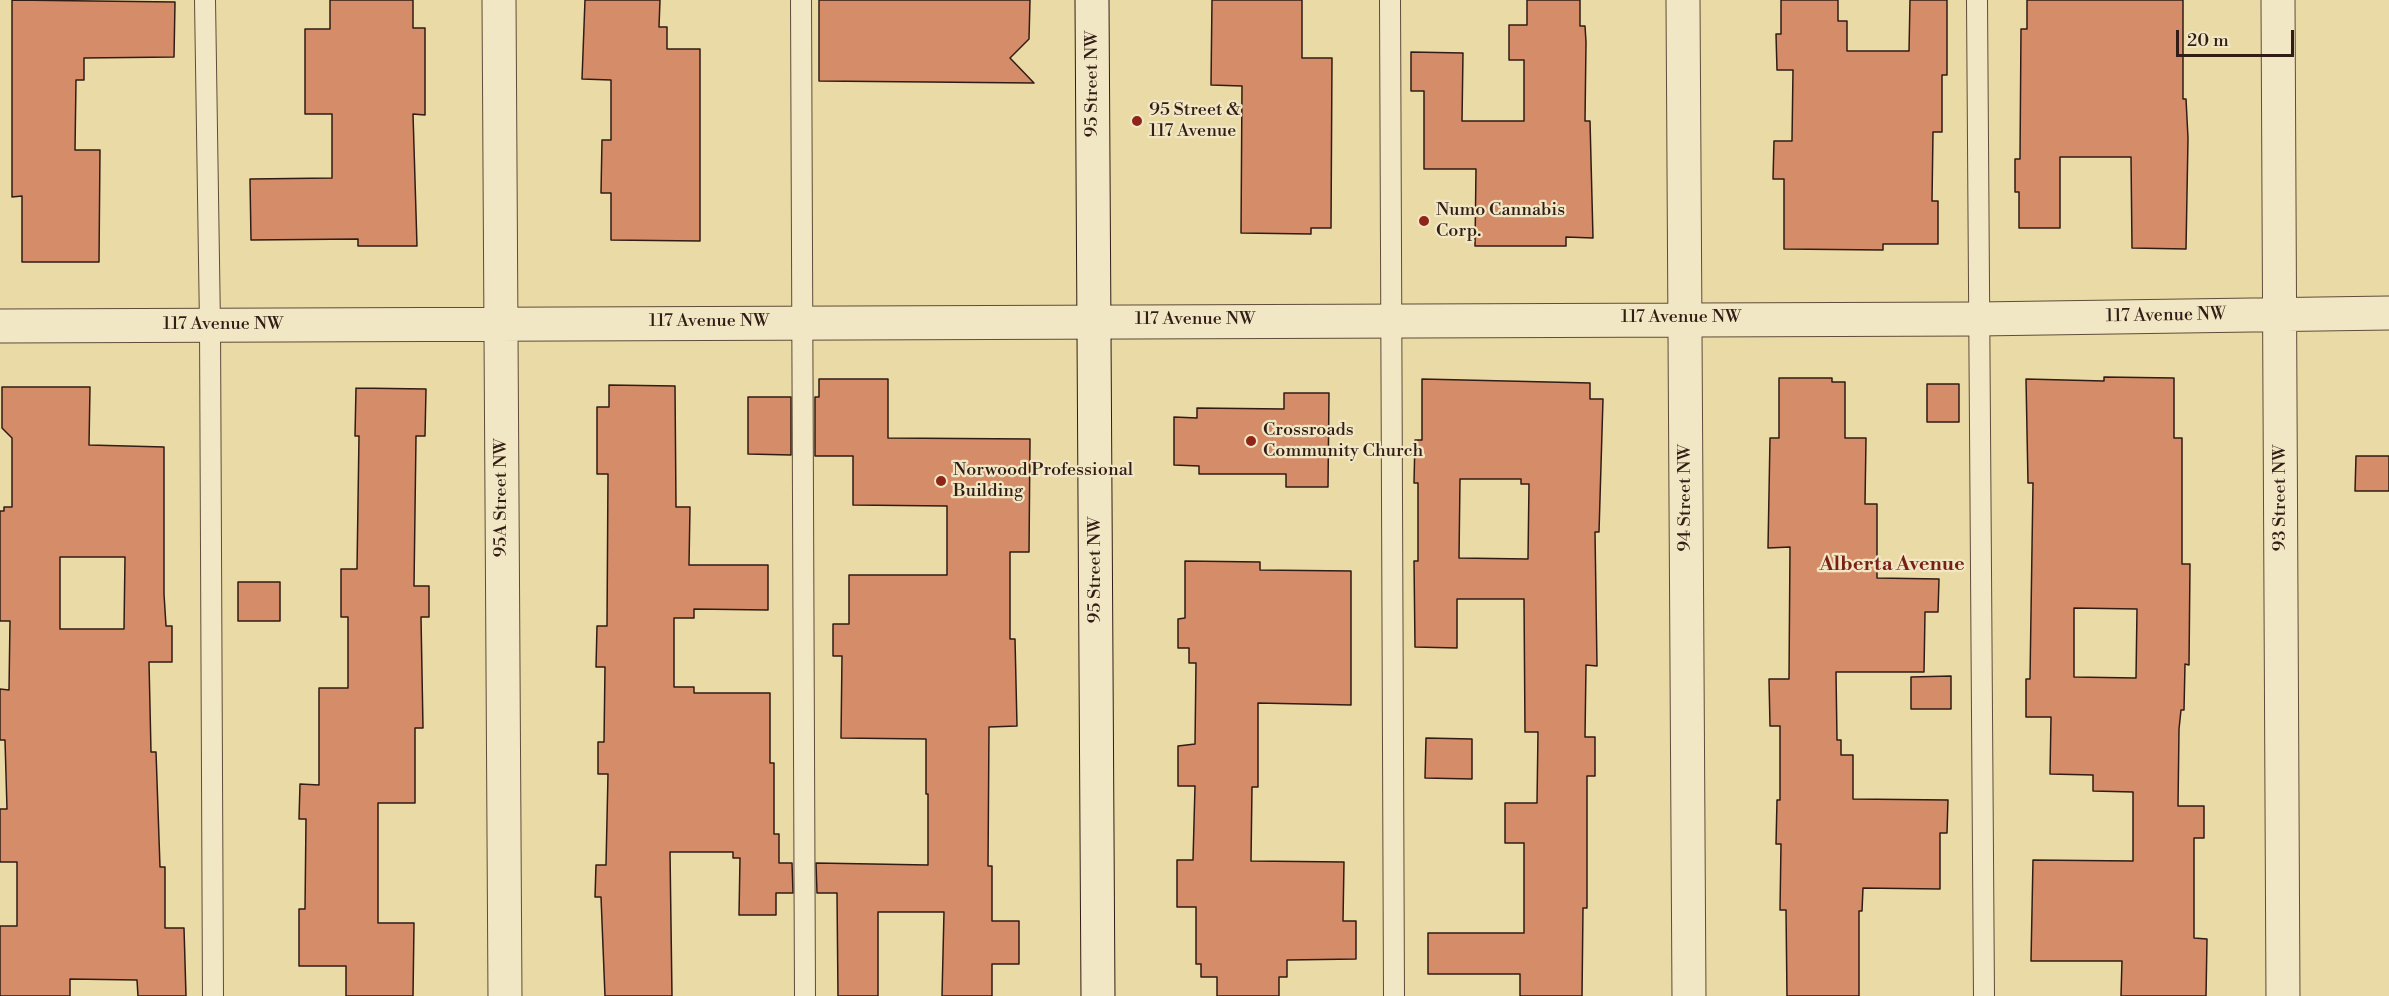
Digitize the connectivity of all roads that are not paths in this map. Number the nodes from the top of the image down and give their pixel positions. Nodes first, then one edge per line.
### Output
1 (205, 0) edge
2 (499, 0) edge
3 (801, 0) edge
4 (1092, 0) edge
5 (1390, 0) edge
6 (1683, 0) edge
7 (1977, 0) edge
8 (2278, 0) edge
9 (2389, 313) edge
10 (2280, 314) junction
11 (1685, 318) junction
12 (1978, 319) junction
13 (1094, 320) junction
14 (1391, 321) junction
15 (501, 322) junction
16 (803, 322) junction
17 (210, 325) junction
18 (0, 326) edge
19 (213, 996) edge
20 (505, 996) edge
21 (805, 996) edge
22 (1098, 996) edge
23 (1394, 996) edge
24 (1689, 996) edge
25 (1984, 996) edge
26 (2283, 996) edge

1 - 17 lane
2 - 15 street, 95A Street NW
3 - 16 lane
4 - 13 street, 95 Street NW
5 - 14 lane
6 - 11 street, 94 Street NW
7 - 12 lane
8 - 10 street, 93 Street NW
9 - 10 street, 117 Avenue NW
10 - 12 street, 117 Avenue NW
10 - 26 street, 93 Street NW
11 - 12 street, 117 Avenue NW
11 - 14 street, 117 Avenue NW
11 - 24 street, 94 Street NW
12 - 25 lane
13 - 14 street, 117 Avenue NW
13 - 16 street, 117 Avenue NW
13 - 22 street, 95 Street NW
14 - 23 lane
15 - 16 street, 117 Avenue NW
15 - 17 street, 117 Avenue NW
15 - 20 street, 95A Street NW
16 - 21 lane
17 - 18 street, 117 Avenue NW
17 - 19 lane

